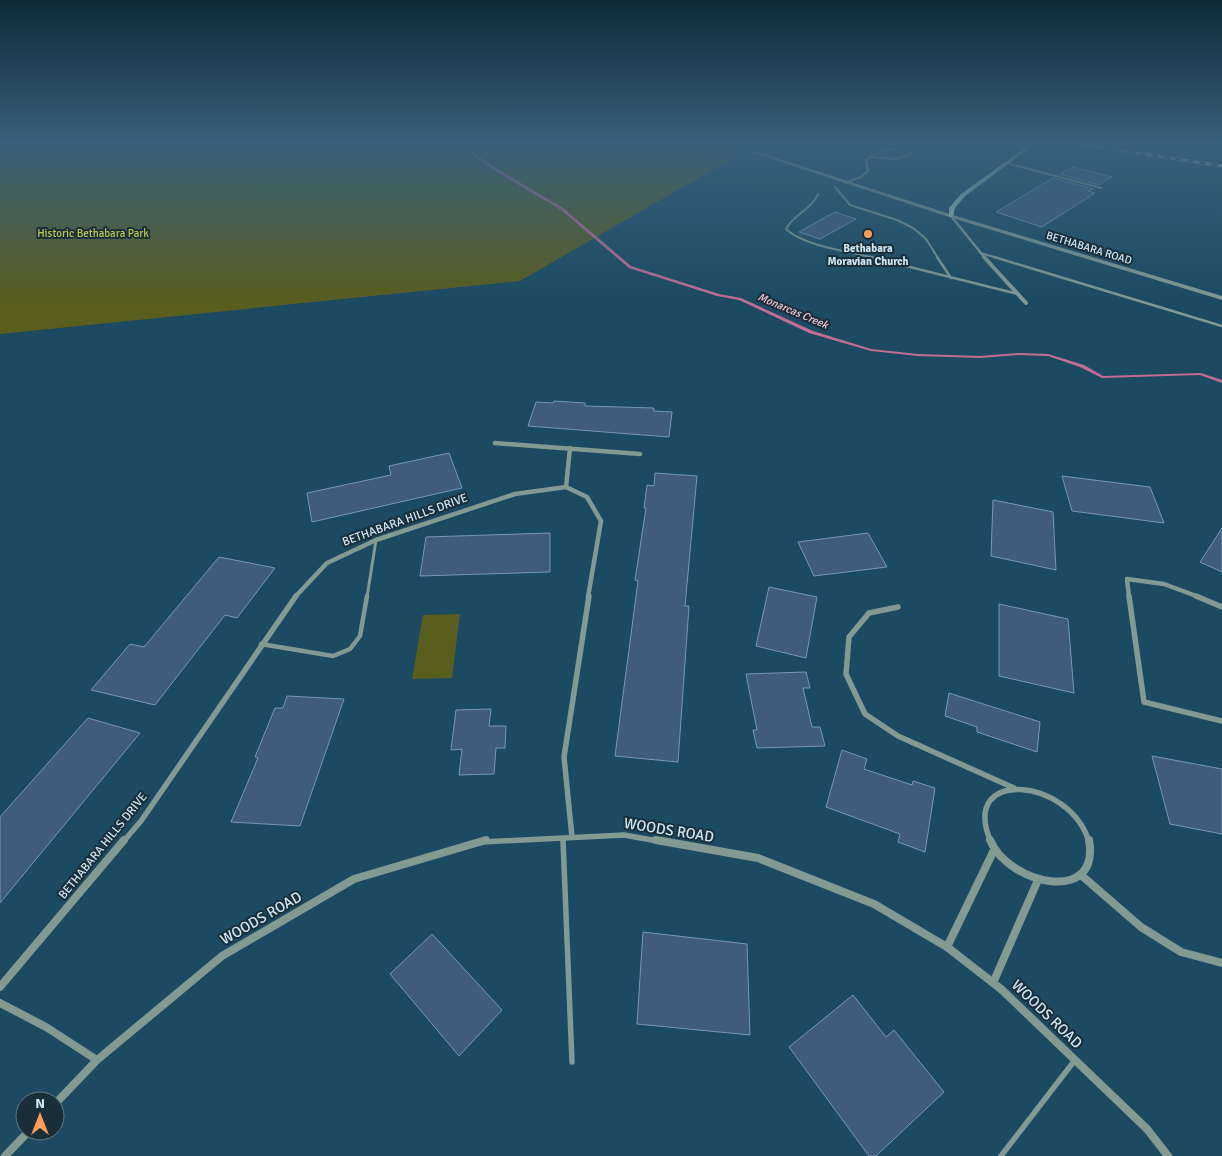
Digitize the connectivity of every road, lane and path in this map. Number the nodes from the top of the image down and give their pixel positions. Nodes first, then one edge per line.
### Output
1 (817, 196) edge
2 (843, 196) edge
3 (887, 196) edge
4 (964, 196) edge
5 (951, 216) junction
6 (980, 253) junction
7 (951, 278) junction
8 (1018, 294) junction
9 (1222, 298) edge
10 (1026, 303) dead end
11 (1222, 326) edge
12 (495, 442) dead end
13 (570, 448) junction
14 (640, 454) dead end
15 (566, 487) junction
16 (376, 540) junction
17 (898, 606) dead end
18 (1222, 607) edge
19 (261, 644) junction
20 (1222, 721) edge
21 (1014, 788) junction
22 (572, 837) junction
23 (563, 838) junction
24 (994, 850) junction
25 (1081, 875) junction
26 (1038, 880) junction
27 (947, 947) junction
28 (1222, 963) edge
29 (993, 983) junction
30 (0, 986) edge
31 (0, 1003) edge
32 (97, 1060) junction
33 (1075, 1060) junction
34 (572, 1062) dead end
35 (65, 1094) edge
36 (19, 1141) edge
37 (5, 1156) edge
38 (1001, 1156) edge
39 (1168, 1156) edge

1 - 7 lane
2 - 7 lane
3 - 5 street, BETHABARA ROAD
4 - 5 main road
5 - 6 street
5 - 9 street, BETHABARA ROAD
6 - 8 street
6 - 11 lane
7 - 8 lane
8 - 10 street
12 - 13 street
13 - 14 street
13 - 15 street
15 - 16 street, BETHABARA HILLS DRIVE
15 - 22 street
16 - 19 street, BETHABARA HILLS DRIVE
16 - 19 lane
17 - 21 street
18 - 20 street
19 - 30 street, BETHABARA HILLS DRIVE
21 - 24 street
21 - 25 street
22 - 23 street, WOODS ROAD
22 - 27 street, WOODS ROAD
23 - 32 street, WOODS ROAD
23 - 34 lane
24 - 26 street
24 - 27 street
25 - 26 street
25 - 28 street
26 - 29 street
27 - 29 street, WOODS ROAD
29 - 33 street, WOODS ROAD
31 - 32 street
32 - 35 street, WOODS ROAD
33 - 38 lane
33 - 39 street, WOODS ROAD
36 - 37 street

